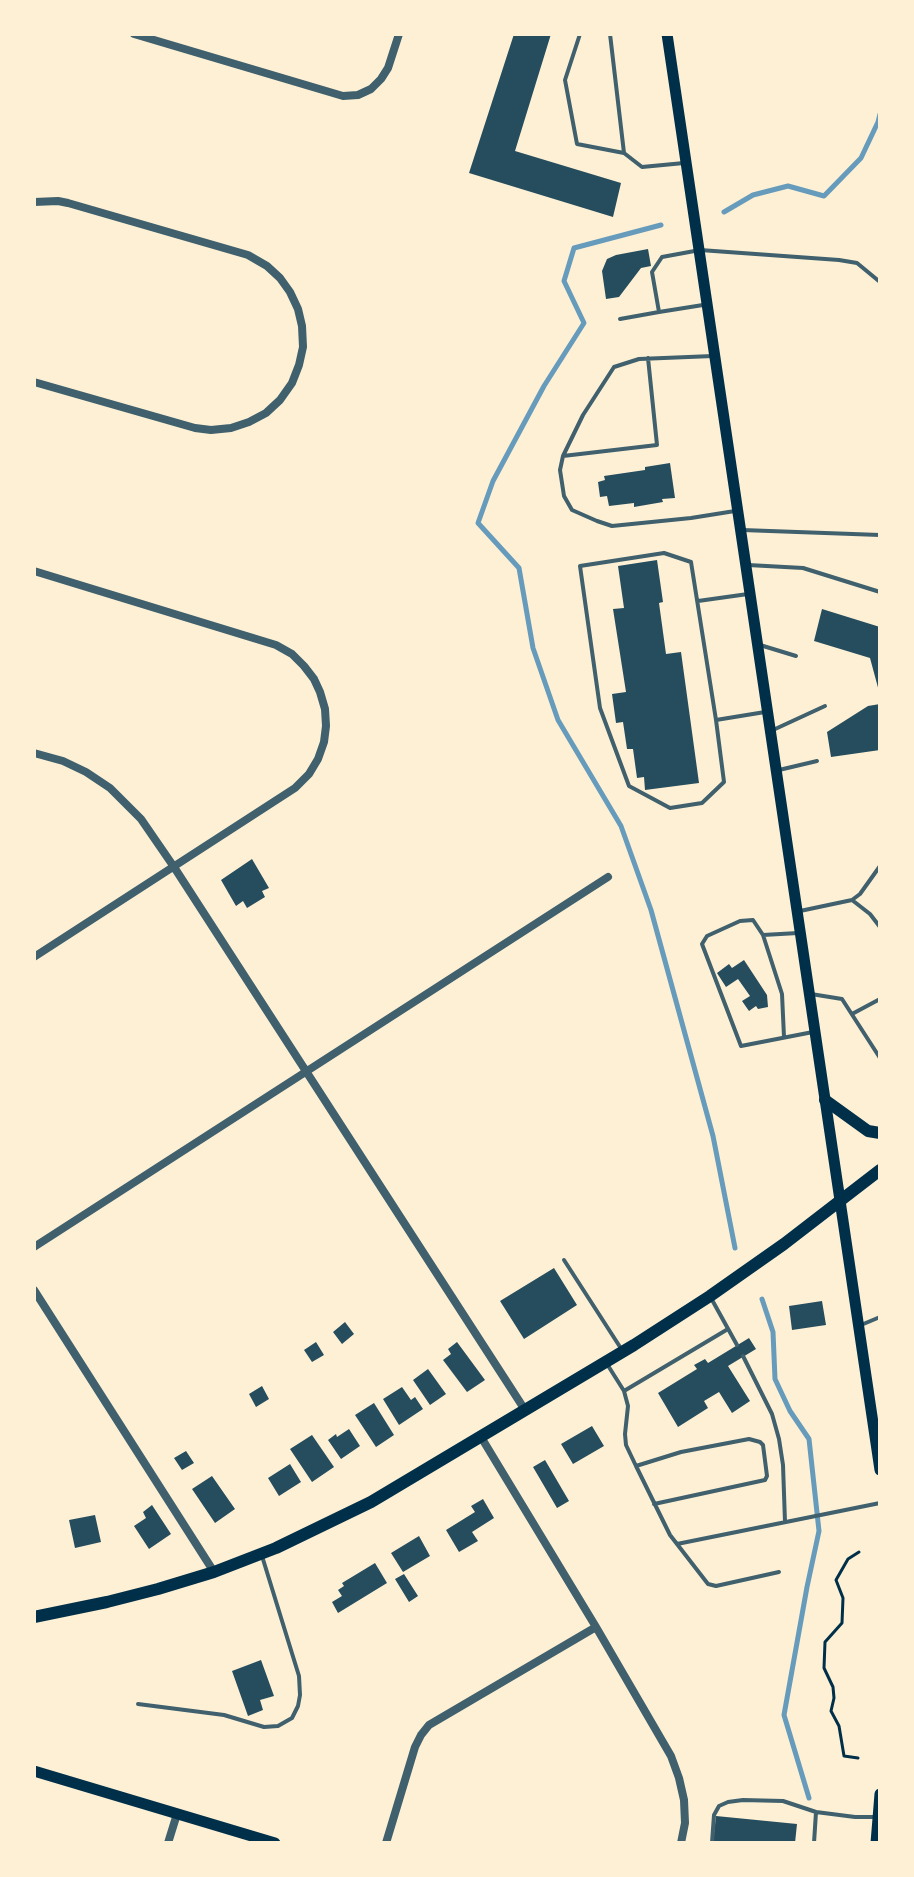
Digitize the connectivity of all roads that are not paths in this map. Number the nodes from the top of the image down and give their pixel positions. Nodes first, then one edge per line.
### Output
1 (134, 34) edge
2 (399, 34) edge
3 (580, 34) edge
4 (610, 34) edge
5 (667, 34) edge
6 (624, 153) junction
7 (686, 162) junction
8 (34, 202) edge
9 (700, 250) junction
10 (880, 282) edge
11 (708, 305) junction
12 (659, 312) junction
13 (620, 319) dead end
14 (715, 356) junction
15 (648, 358) junction
16 (34, 382) edge
17 (563, 456) junction
18 (738, 510) junction
19 (741, 530) junction
20 (880, 535) edge
21 (746, 565) junction
22 (34, 571) edge
23 (880, 592) edge
24 (750, 594) junction
25 (698, 601) junction
26 (757, 644) junction
27 (796, 656) dead end
28 (825, 706) dead end
29 (768, 711) junction
30 (716, 720) junction
31 (771, 731) junction
32 (34, 753) edge
33 (817, 761) dead end
34 (777, 771) junction
35 (880, 866) edge
36 (174, 867) junction
37 (608, 877) dead end
38 (852, 900) junction
39 (797, 911) junction
40 (880, 927) edge
41 (800, 933) junction
42 (763, 935) junction
43 (34, 957) edge
44 (809, 994) junction
45 (880, 999) edge
46 (852, 1014) junction
47 (815, 1031) junction
48 (784, 1037) junction
49 (880, 1058) edge
50 (306, 1071) junction
51 (825, 1100) junction
52 (880, 1133) edge
53 (880, 1170) edge
54 (840, 1201) junction
55 (34, 1247) edge
56 (564, 1260) dead end
57 (34, 1290) edge
58 (710, 1296) junction
59 (880, 1317) edge
60 (859, 1326) junction
61 (728, 1329) junction
62 (737, 1345) dead end
63 (623, 1352) junction
64 (743, 1356) dead end
65 (606, 1362) junction
66 (880, 1380) edge
67 (867, 1382) junction
68 (624, 1391) junction
69 (525, 1410) junction
70 (481, 1437) junction
71 (878, 1440) edge
72 (636, 1466) junction
73 (880, 1470) edge
74 (880, 1503) edge
75 (654, 1504) junction
76 (785, 1522) junction
77 (677, 1544) junction
78 (262, 1554) junction
79 (214, 1572) junction
80 (779, 1572) dead end
81 (34, 1617) edge
82 (596, 1627) junction
83 (138, 1704) dead end
84 (34, 1771) edge
85 (880, 1794) edge
86 (816, 1812) junction
87 (177, 1814) junction
88 (878, 1817) junction
89 (168, 1843) edge
90 (275, 1843) edge
91 (386, 1843) edge
92 (681, 1843) edge
93 (712, 1843) edge
94 (814, 1843) edge
95 (876, 1843) edge

1 - 2 street
3 - 6 lane
4 - 6 lane
5 - 7 main road
6 - 7 lane
7 - 9 main road
8 - 16 street
9 - 10 lane
9 - 11 main road
9 - 12 lane
11 - 12 lane
11 - 14 main road
12 - 13 lane
14 - 15 lane
14 - 18 main road
15 - 17 lane
15 - 17 lane
17 - 18 lane
18 - 19 main road
19 - 20 lane
19 - 21 main road
21 - 23 lane
21 - 24 main road
22 - 36 street
24 - 25 lane
24 - 26 main road
25 - 30 lane
25 - 30 lane
26 - 27 lane
26 - 29 main road
28 - 31 lane
29 - 30 lane
29 - 31 main road
31 - 34 main road
32 - 36 street
33 - 34 lane
34 - 39 main road
35 - 38 lane
36 - 43 street
36 - 50 street
37 - 50 street
38 - 39 lane
38 - 40 lane
39 - 41 main road
41 - 42 lane
41 - 44 main road
42 - 48 lane
42 - 48 lane
44 - 46 lane
44 - 47 main road
45 - 46 lane
46 - 49 lane
47 - 48 lane
47 - 51 main road
50 - 55 street
50 - 69 street
51 - 52 main road
51 - 54 main road
53 - 54 main road
54 - 58 main road
54 - 60 main road
56 - 63 lane
57 - 79 street
58 - 61 lane
58 - 63 main road
59 - 60 lane
60 - 67 main road
61 - 62 lane
61 - 68 lane
63 - 65 main road
64 - 76 lane
65 - 68 lane
65 - 69 main road
66 - 67 lane
67 - 71 main road
68 - 72 lane
69 - 70 main road
70 - 78 main road
70 - 82 street
71 - 73 main road
72 - 75 lane
72 - 75 lane
74 - 76 lane
75 - 77 lane
76 - 77 lane
77 - 80 lane
78 - 79 main road
78 - 83 lane
79 - 81 main road
82 - 91 street
82 - 92 street
84 - 87 main road
85 - 88 main road
86 - 88 lane
86 - 93 lane
86 - 94 lane
87 - 89 street
87 - 90 main road
88 - 95 main road

